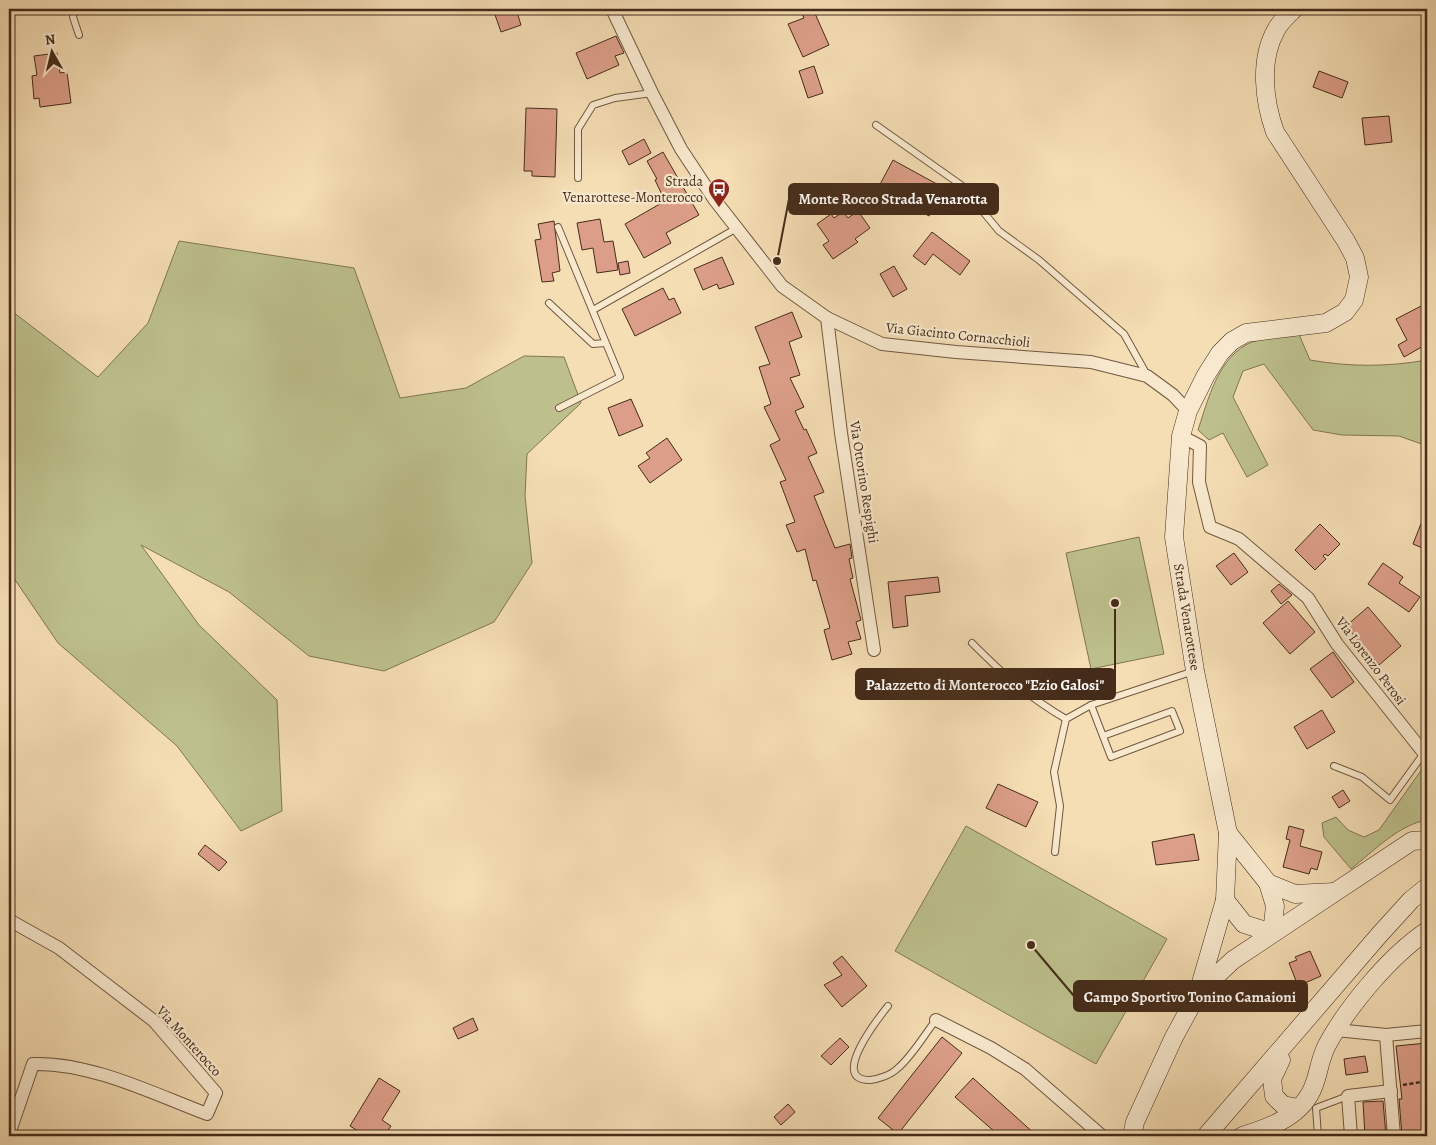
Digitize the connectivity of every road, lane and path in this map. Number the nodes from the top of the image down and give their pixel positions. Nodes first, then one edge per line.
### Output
1 (74, 9) edge
2 (612, 9) edge
3 (1294, 9) edge
4 (79, 35) dead end
5 (652, 93) junction
6 (876, 124) dead end
7 (578, 178) dead end
8 (558, 227) dead end
9 (737, 228) junction
10 (549, 303) dead end
11 (593, 310) junction
12 (827, 318) junction
13 (605, 343) junction
14 (1147, 376) junction
15 (1191, 407) junction
16 (559, 408) dead end
17 (1181, 436) junction
18 (972, 643) dead end
19 (874, 650) dead end
20 (1195, 671) junction
21 (1091, 705) junction
22 (1066, 719) junction
23 (1103, 736) junction
24 (1425, 751) edge
25 (1334, 766) dead end
26 (1228, 833) junction
27 (1427, 840) edge
28 (1054, 852) dead end
29 (1268, 883) junction
30 (1427, 887) edge
31 (1335, 892) junction
32 (1225, 900) junction
33 (9, 920) edge
34 (1427, 930) edge
35 (1272, 933) junction
36 (1198, 993) junction
37 (888, 1006) dead end
38 (936, 1020) joint
39 (1336, 1030) junction
40 (1427, 1031) edge
41 (1386, 1035) junction
42 (1289, 1042) junction
43 (1427, 1081) edge
44 (1403, 1083) dead end
45 (1390, 1091) junction
46 (1348, 1096) junction
47 (1298, 1108) junction
48 (9, 1134) edge
49 (1102, 1136) edge
50 (1132, 1136) edge
51 (1206, 1136) edge
52 (1242, 1136) edge
53 (1318, 1136) edge
54 (1351, 1136) edge
55 (1394, 1136) edge

1 - 4 lane
2 - 5 street, Via Giacinto Cornacchioli
3 - 15 main road, Strada Venarottese
5 - 7 lane
5 - 9 street, Via Giacinto Cornacchioli
6 - 14 lane
8 - 11 lane
9 - 11 lane
9 - 12 street, Via Giacinto Cornacchioli
10 - 13 lane
11 - 13 lane
12 - 14 street, Via Giacinto Cornacchioli
12 - 19 street, Via Ottorino Respighi
13 - 16 lane
14 - 15 street, Via Giacinto Cornacchioli
15 - 17 main road, Strada Venarottese
17 - 20 main road, Strada Venarottese
17 - 24 street, Via Lorenzo Perosi
18 - 22 lane
20 - 21 lane
20 - 26 main road, Strada Venarottese
21 - 22 lane
21 - 23 lane
22 - 28 lane
23 - 23 lane
24 - 25 lane
26 - 29 main road, Strada Venarottese
26 - 32 main road, Strada Venarottese
27 - 31 main road, Strada Venarottese
29 - 31 main road, Strada Venarottese
29 - 35 main road, Strada Venarottese
30 - 42 main road
31 - 35 main road, Strada Venarottese
32 - 35 main road
32 - 36 main road, Strada Venarottese
33 - 48 street, Via Monterocco
34 - 39 main road
35 - 36 main road, Strada Venarottese
36 - 50 main road, Strada Venarottese
37 - 38 lane
38 - 49 street
39 - 41 street
39 - 47 main road
40 - 41 street
41 - 45 street
42 - 47 main road
42 - 51 main road
43 - 44 path
45 - 46 street
45 - 55 street
46 - 53 lane
46 - 54 street
47 - 52 main road

